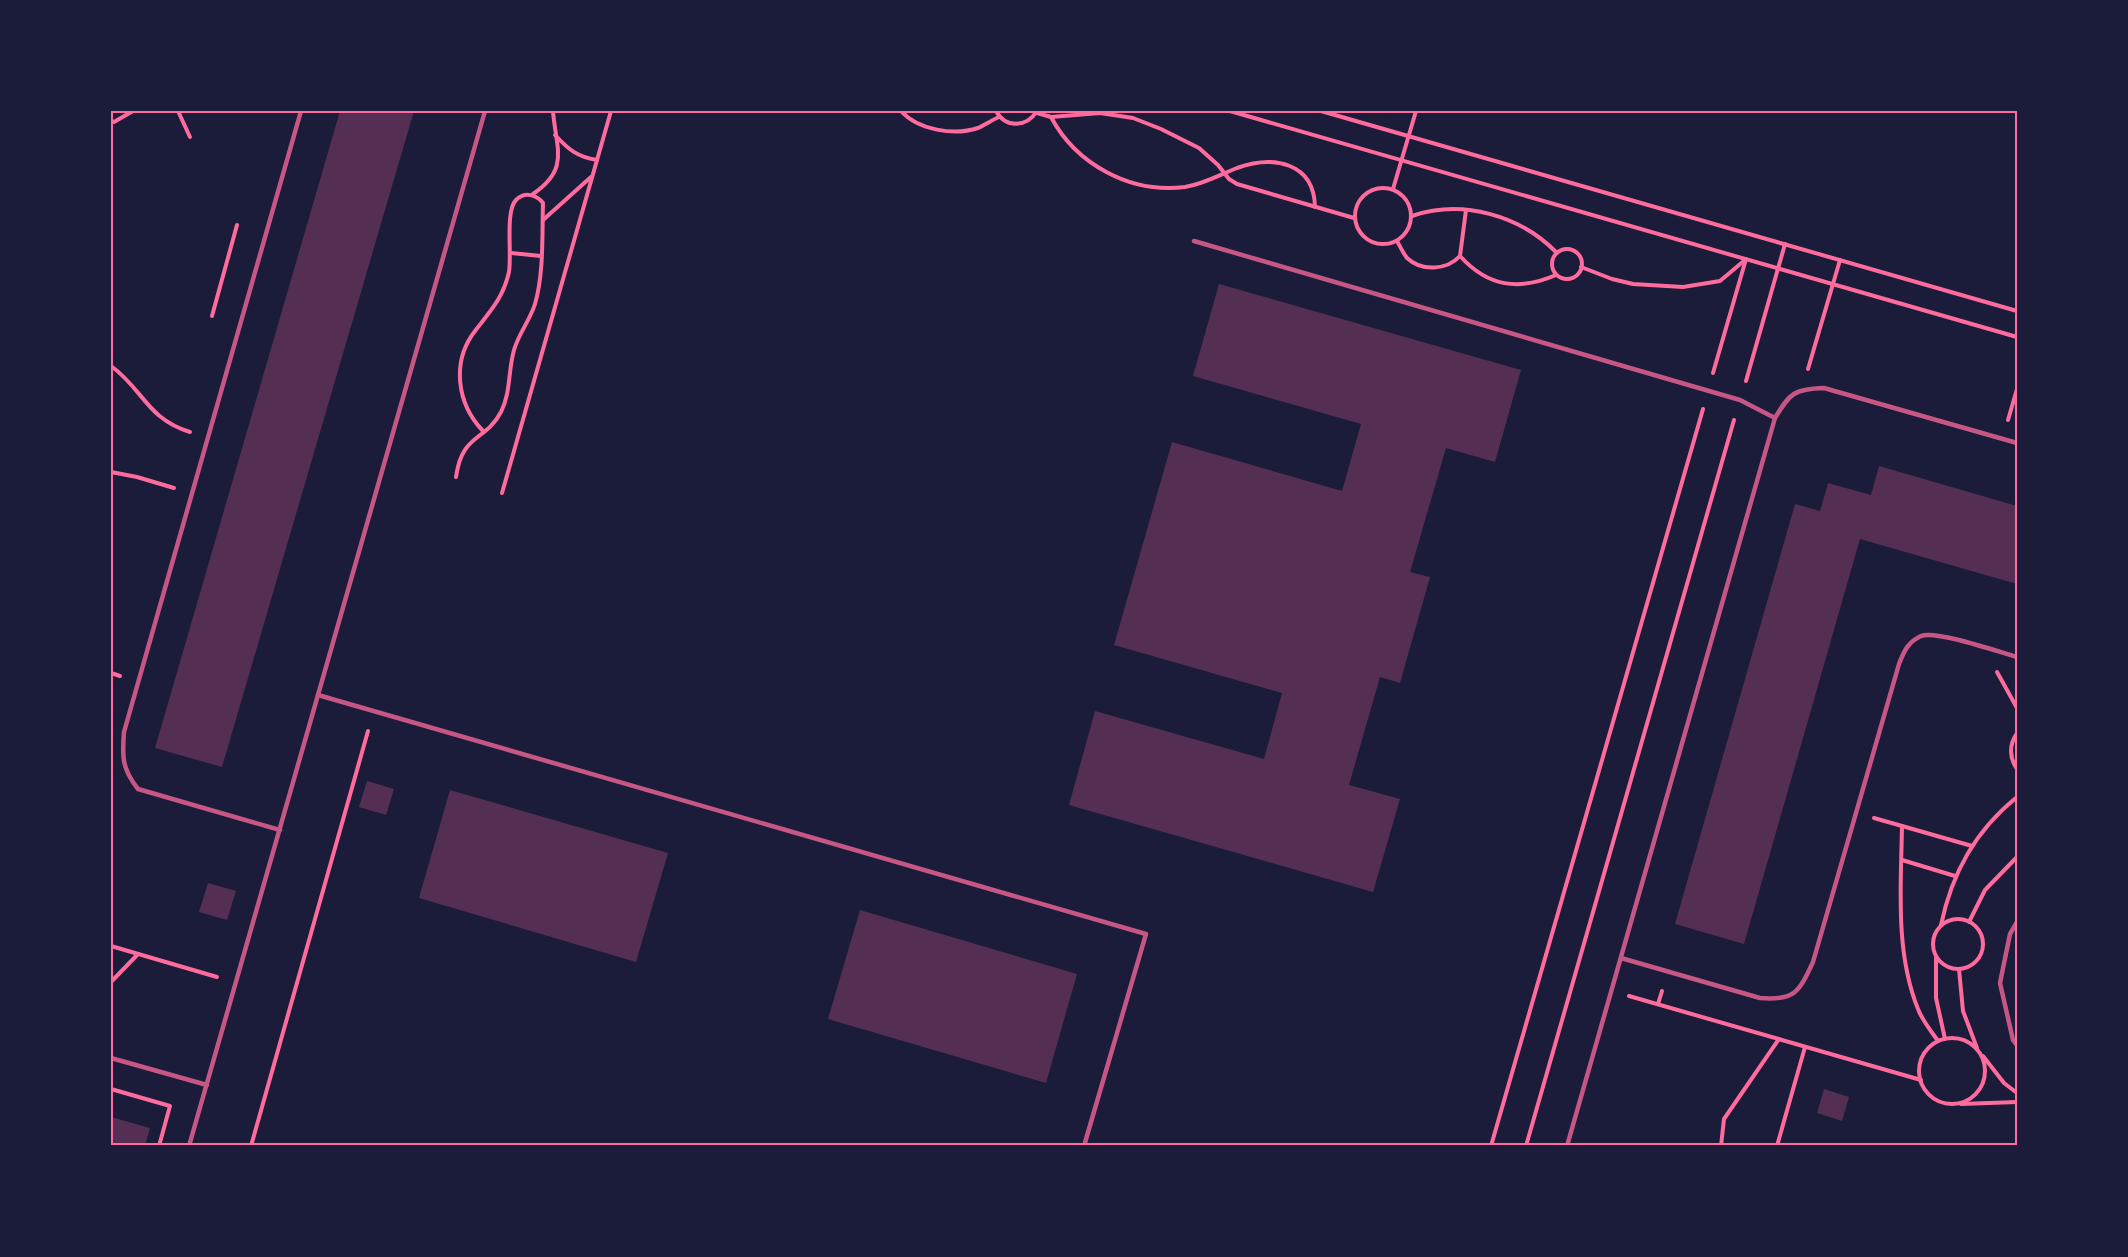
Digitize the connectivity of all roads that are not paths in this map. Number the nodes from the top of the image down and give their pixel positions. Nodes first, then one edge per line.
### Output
1 (301, 111) edge
2 (484, 111) edge
3 (1194, 241) dead end
4 (1775, 418) junction
5 (2017, 443) edge
6 (2017, 657) edge
7 (318, 695) junction
8 (280, 830) junction
9 (2017, 922) edge
10 (1621, 958) junction
11 (2017, 1045) edge
12 (111, 1058) edge
13 (207, 1085) junction
14 (189, 1146) edge
15 (1084, 1146) edge
16 (1567, 1146) edge

1 - 8 lane
2 - 7 lane
3 - 4 lane
4 - 5 lane
4 - 10 lane
6 - 10 lane
7 - 8 lane
7 - 15 lane
8 - 13 lane
9 - 11 lane
10 - 16 lane
12 - 13 lane
13 - 14 lane

